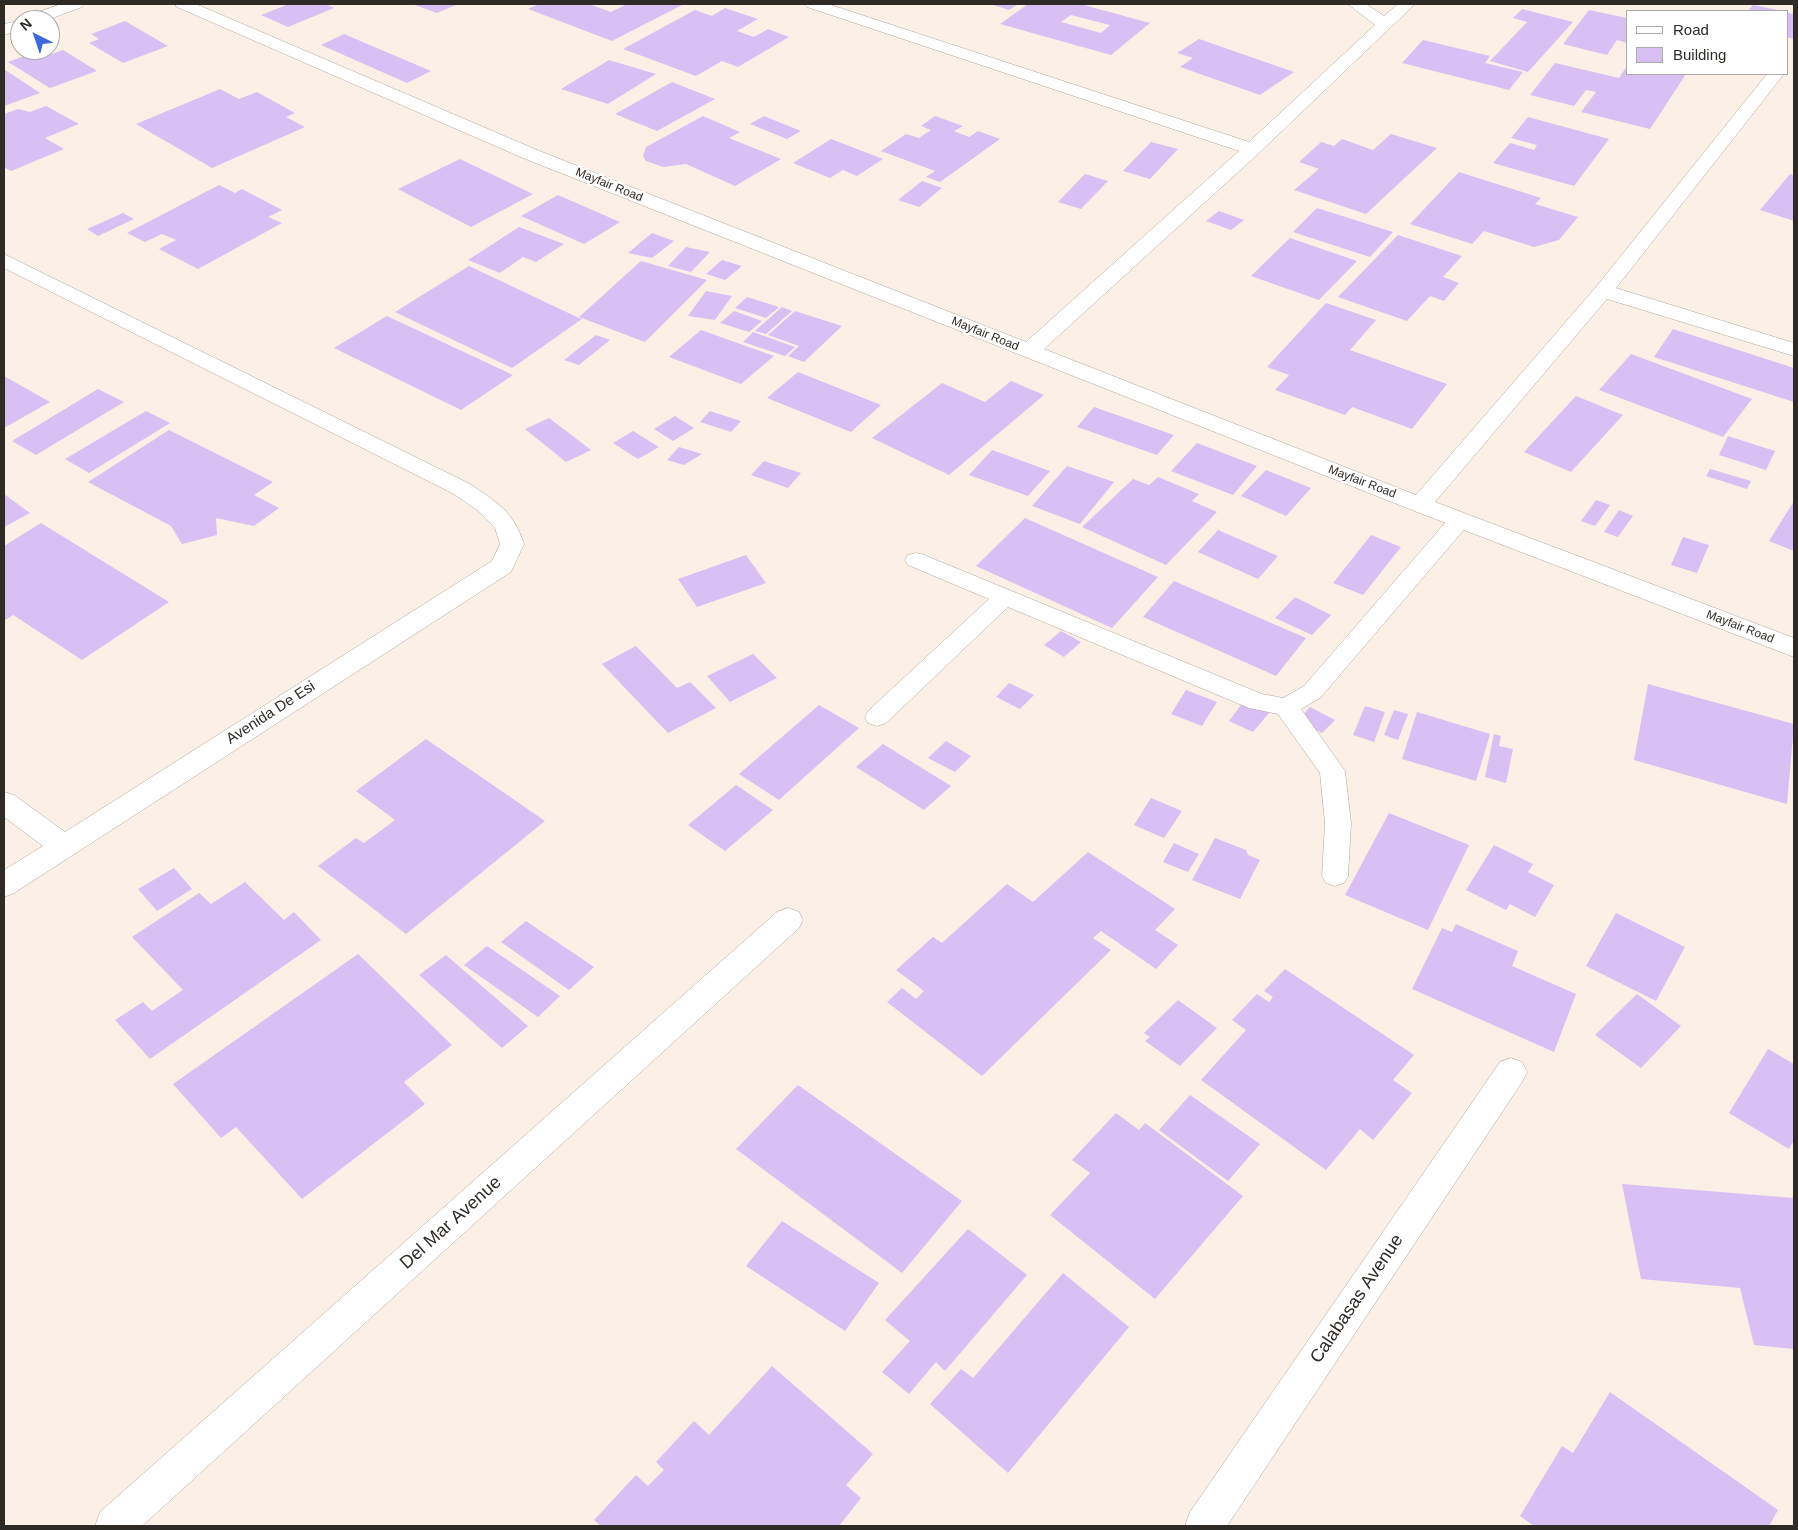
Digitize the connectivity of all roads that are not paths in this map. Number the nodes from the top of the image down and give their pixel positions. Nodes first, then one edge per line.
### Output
1 (76, 4) edge
2 (183, 4) edge
3 (813, 4) edge
4 (1356, 4) edge
5 (1407, 4) edge
6 (60, 10) edge
7 (1385, 24) junction
8 (1775, 75) edge
9 (1252, 149) junction
10 (4, 260) edge
11 (1603, 291) junction
12 (1794, 350) edge
13 (1029, 351) junction
14 (1420, 505) junction
15 (1460, 520) junction
16 (916, 560) dead end
17 (1005, 597) junction
18 (1794, 648) edge
19 (1286, 707) junction
20 (876, 717) dead end
21 (4, 803) edge
22 (63, 845) junction
23 (1335, 876) dead end
24 (4, 885) edge
25 (788, 920) dead end
26 (1511, 1072) dead end
27 (114, 1526) edge
28 (1204, 1526) edge

1 - 6 street
2 - 13 street, Mayfair Road
3 - 9 street
4 - 7 street
5 - 7 street
7 - 9 street
8 - 11 street
9 - 13 street
10 - 22 street, Avenida De Esi
11 - 12 street
11 - 14 street
13 - 14 street, Mayfair Road
14 - 15 street, Mayfair Road
15 - 18 street, Mayfair Road
15 - 19 lane
16 - 17 lane
17 - 19 lane
17 - 20 lane
19 - 23 lane
21 - 22 street
22 - 24 street, Avenida De Esi
25 - 27 street, Del Mar Avenue
26 - 28 street, Calabasas Avenue

